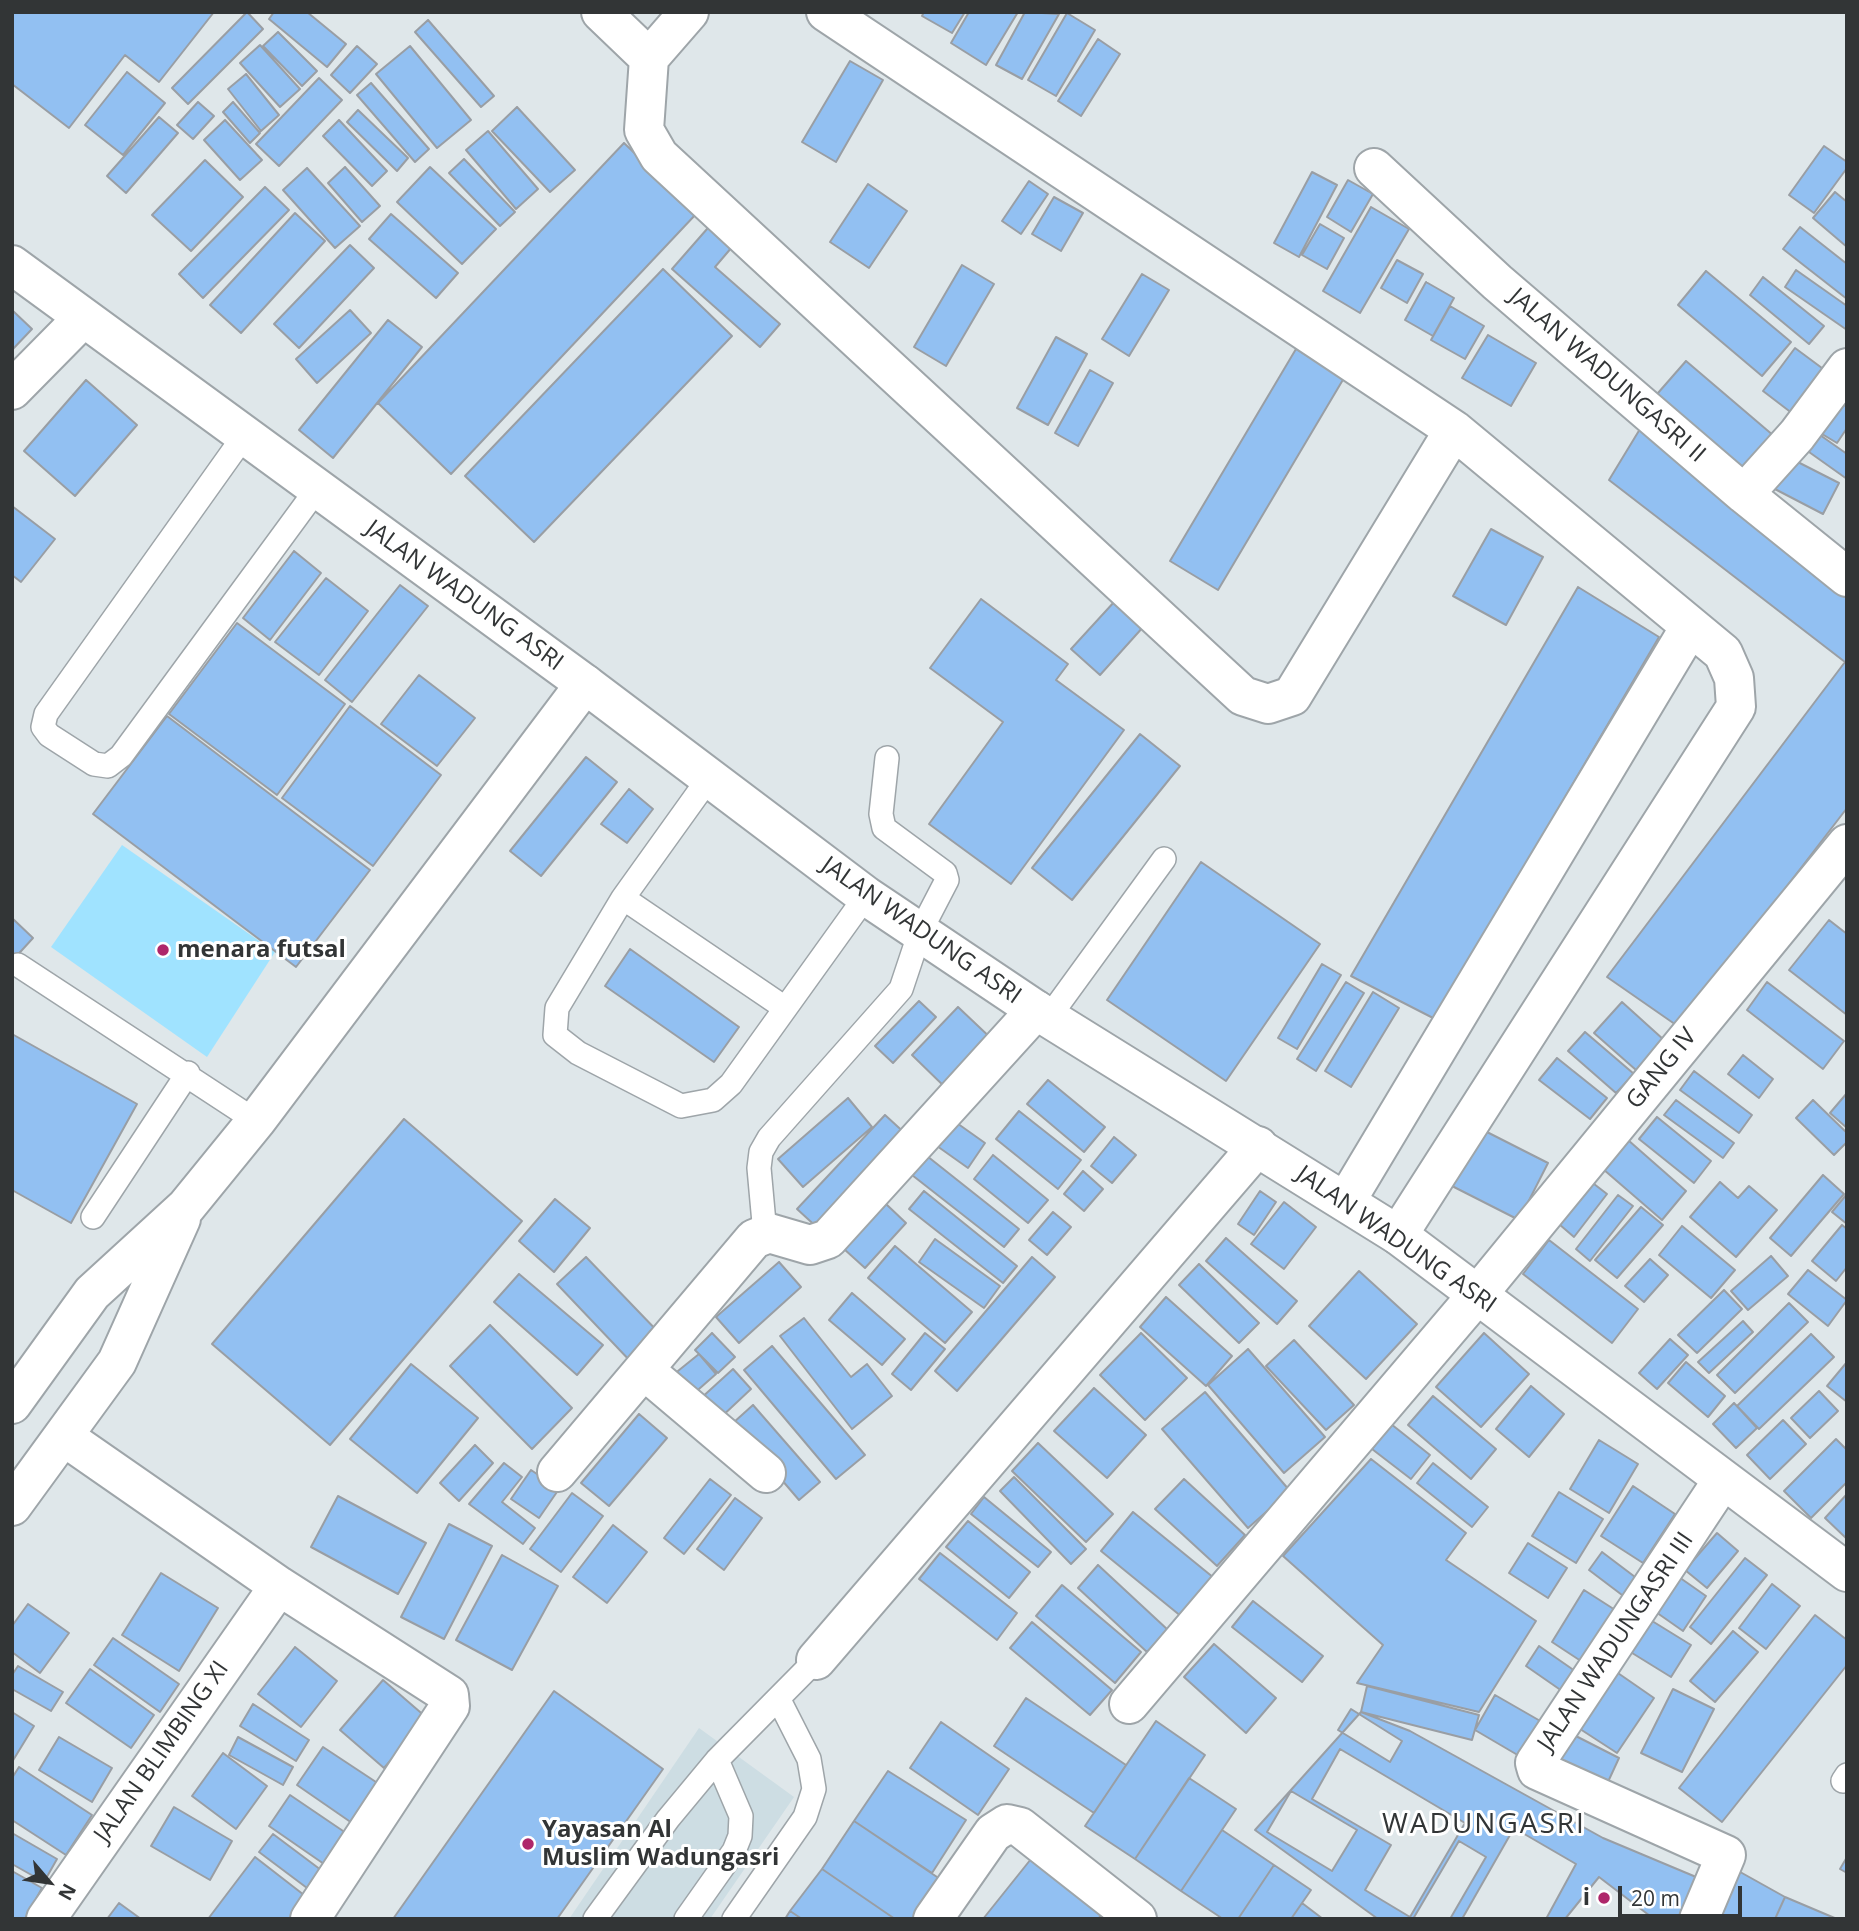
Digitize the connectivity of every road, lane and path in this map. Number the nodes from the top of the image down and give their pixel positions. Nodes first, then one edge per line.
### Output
1 (601, 12) edge
2 (690, 12) edge
3 (826, 12) edge
4 (649, 58) junction
5 (1374, 168) dead end
6 (12, 265) edge
7 (83, 318) junction
8 (1847, 368) edge
9 (12, 390) edge
10 (1454, 430) junction
11 (244, 436) junction
12 (317, 489) junction
13 (1744, 494) junction
14 (1847, 577) edge
15 (1690, 627) junction
16 (585, 684) junction
17 (887, 758) dead end
18 (709, 778) junction
19 (1847, 844) edge
20 (1164, 859) dead end
21 (866, 896) junction
22 (623, 898) junction
23 (920, 932) junction
24 (19, 965) dead end
25 (785, 1008) junction
26 (1042, 1013) junction
27 (188, 1073) junction
28 (256, 1121) junction
29 (1258, 1146) junction
30 (1346, 1201) junction
31 (186, 1207) junction
32 (93, 1217) dead end
33 (765, 1234) junction
34 (1398, 1235) junction
35 (1478, 1294) junction
36 (644, 1370) junction
37 (12, 1403) edge
38 (63, 1436) junction
39 (557, 1472) dead end
40 (766, 1474) dead end
41 (1722, 1481) junction
42 (12, 1506) edge
43 (1847, 1572) edge
44 (279, 1586) junction
45 (816, 1660) joint
46 (779, 1700) junction
47 (1129, 1704) dead end
48 (717, 1760) junction
49 (46, 1919) edge
50 (310, 1919) edge
51 (595, 1919) edge
52 (686, 1919) edge
53 (733, 1919) edge
54 (933, 1919) edge
55 (1136, 1919) edge
56 (1699, 1919) edge

1 - 4 street
2 - 4 street
3 - 10 street
4 - 10 street
5 - 13 street, JALAN WADUNGASRI II
6 - 7 street, JALAN WADUNG ASRI
7 - 9 street
7 - 11 street, JALAN WADUNG ASRI
8 - 13 street
10 - 15 street
11 - 12 street, JALAN WADUNG ASRI
11 - 12 lane
12 - 16 street, JALAN WADUNG ASRI
13 - 14 street, JALAN WADUNGASRI II
15 - 30 street
15 - 34 street
16 - 18 street, JALAN WADUNG ASRI
16 - 28 street
17 - 23 lane
18 - 21 street, JALAN WADUNG ASRI
18 - 22 lane
19 - 35 street, GANG IV
20 - 26 lane
21 - 23 street, JALAN WADUNG ASRI
21 - 25 lane
22 - 25 lane
22 - 25 lane
23 - 26 street, JALAN WADUNG ASRI
23 - 33 lane
24 - 27 lane
26 - 29 street, JALAN WADUNG ASRI
26 - 33 street
27 - 28 lane
27 - 32 lane
28 - 31 street
29 - 30 street, JALAN WADUNG ASRI
29 - 45 street
30 - 34 street, JALAN WADUNG ASRI
31 - 37 street
31 - 38 street
33 - 36 street
34 - 35 street, JALAN WADUNG ASRI
35 - 41 street, JALAN WADUNG ASRI
35 - 47 street, GANG IV
36 - 39 street
36 - 40 street
38 - 42 street
38 - 44 street
41 - 43 street, JALAN WADUNG ASRI
41 - 56 street, JALAN WADUNGASRI III
44 - 49 street, JALAN BLIMBING XI
44 - 50 street
45 - 46 lane
46 - 48 lane
46 - 53 lane
48 - 51 lane
48 - 52 lane
54 - 55 street

